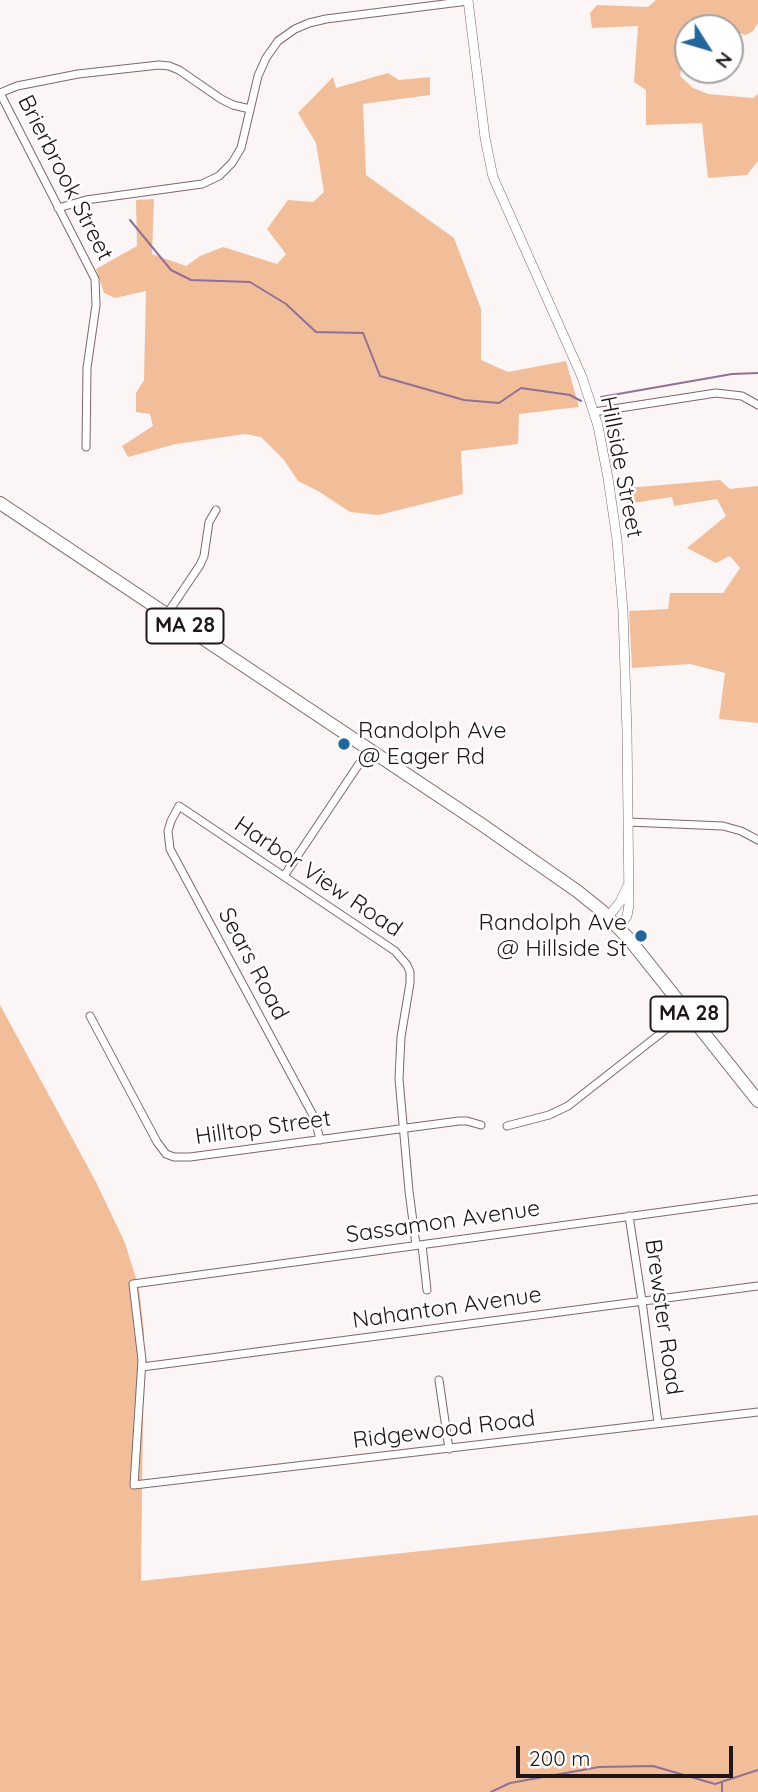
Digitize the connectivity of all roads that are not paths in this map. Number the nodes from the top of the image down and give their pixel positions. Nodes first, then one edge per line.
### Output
1 (468, 1) edge
2 (0, 93) edge
3 (250, 109) junction
4 (58, 208) junction
5 (758, 405) edge
6 (594, 412) junction
7 (86, 447) dead end
8 (0, 503) edge
9 (216, 510) dead end
10 (167, 614) junction
11 (369, 749) junction
12 (179, 806) joint
13 (628, 822) junction
14 (758, 840) edge
15 (284, 876) junction
16 (629, 878) junction
17 (608, 917) junction
18 (619, 927) junction
19 (688, 1012) junction
20 (90, 1016) dead end
21 (758, 1101) edge
22 (481, 1125) dead end
23 (507, 1126) dead end
24 (403, 1128) junction
25 (320, 1139) junction
26 (758, 1199) edge
27 (629, 1216) junction
28 (419, 1245) junction
29 (758, 1286) edge
30 (427, 1290) dead end
31 (642, 1301) junction
32 (142, 1367) junction
33 (439, 1380) dead end
34 (758, 1412) edge
35 (658, 1423) junction
36 (449, 1449) junction

1 - 3 street
1 - 6 street, Hillside Street
2 - 3 street
2 - 4 street, Brierbrook Street
3 - 4 street
4 - 7 street, Brierbrook Street
5 - 6 street
6 - 13 street, Hillside Street
8 - 10 main road, MA 28
9 - 10 street
10 - 11 main road, MA 28
11 - 15 street
11 - 17 main road, MA 28
12 - 15 street, Harbor View Road
12 - 25 street, Sears Road
13 - 14 street
13 - 16 street, Hillside Street
15 - 24 street, Harbor View Road
16 - 17 street, Hillside Street
16 - 18 street, Hillside Street
17 - 18 main road, MA 28
18 - 19 main road, MA 28
19 - 21 main road, MA 28
19 - 23 street
20 - 25 street, Hilltop Street
22 - 24 street, Hilltop Street
24 - 25 street, Hilltop Street
24 - 28 street, Harbor View Road
26 - 27 street, Sassamon Avenue
27 - 28 street, Sassamon Avenue
27 - 31 street, Brewster Road
28 - 30 street, Harbor View Road
28 - 32 street, Sassamon Avenue
29 - 31 street, Nahanton Avenue
31 - 32 street, Nahanton Avenue
31 - 35 street, Brewster Road
32 - 36 street, Ridgewood Road
33 - 36 street
34 - 35 street, Ridgewood Road
35 - 36 street, Ridgewood Road

